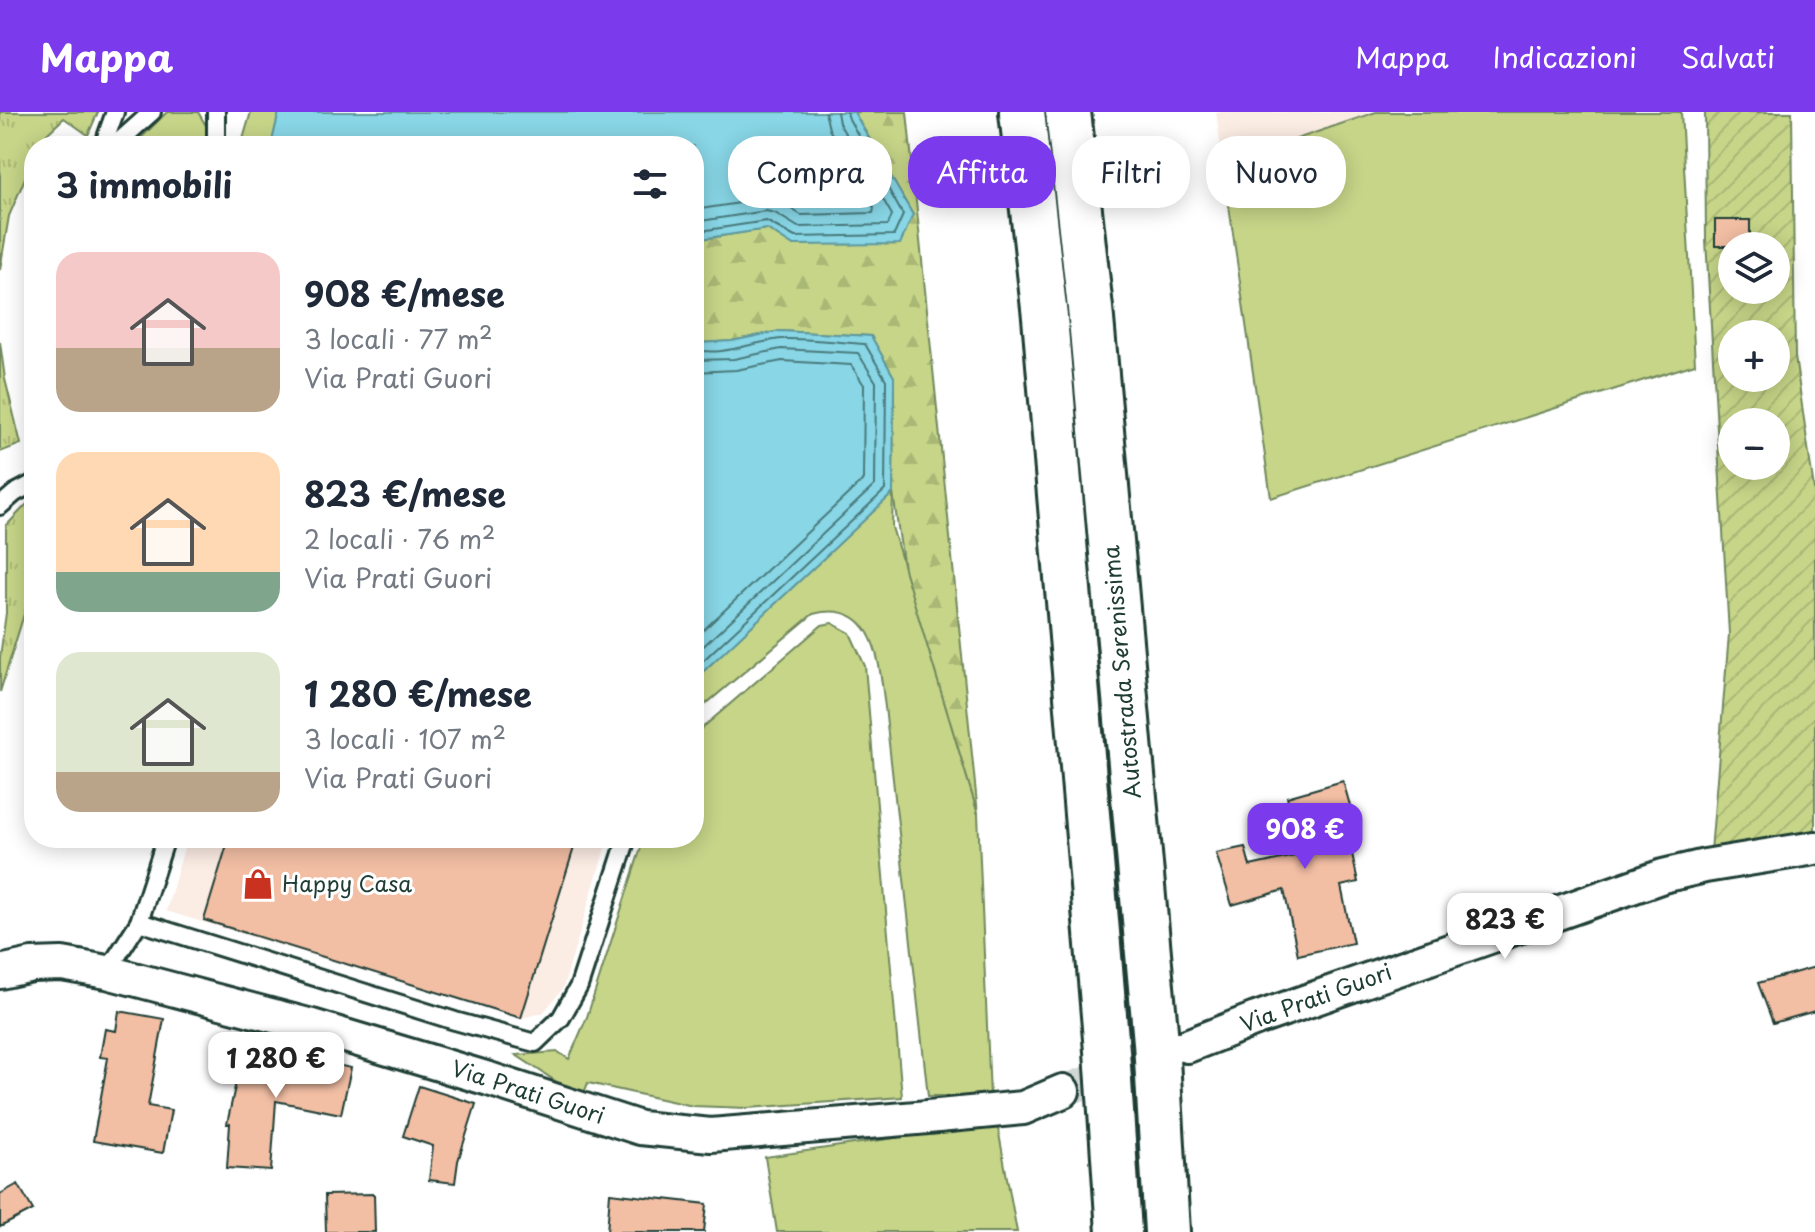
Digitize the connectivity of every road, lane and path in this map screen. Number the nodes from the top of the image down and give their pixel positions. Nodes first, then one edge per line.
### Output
1 (115, 112) edge
2 (152, 112) edge
3 (216, 112) edge
4 (1022, 112) edge
5 (1068, 112) edge
6 (107, 136) edge
7 (125, 136) edge
8 (216, 136) edge
9 (24, 488) edge
10 (0, 506) edge
11 (163, 848) edge
12 (624, 848) edge
13 (1815, 848) edge
14 (139, 922) junction
15 (0, 972) edge
16 (107, 972) junction
17 (1187, 1046) tunnel mouth
18 (1063, 1091) tunnel mouth
19 (1119, 1232) edge
20 (1167, 1232) edge

1 - 6 lane
2 - 7 lane
3 - 8 lane
4 - 19 highway
5 - 20 highway, Autostrada Serenissima
9 - 10 lane
11 - 14 lane
12 - 14 lane
13 - 17 street, Via Prati Guori
14 - 16 lane
15 - 16 street, Via Prati Guori
16 - 18 street, Via Prati Guori

